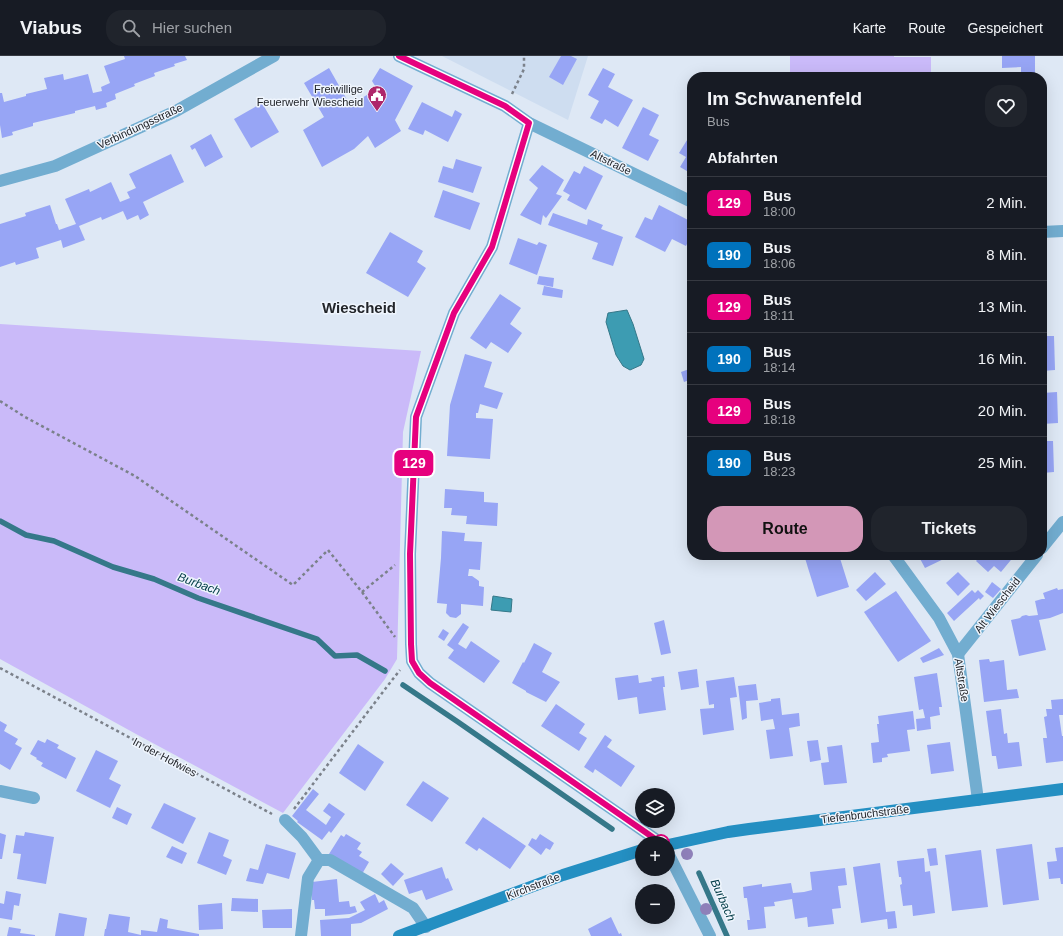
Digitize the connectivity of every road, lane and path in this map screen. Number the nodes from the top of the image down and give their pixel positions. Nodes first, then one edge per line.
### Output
1 (274, 56) edge
2 (399, 56) edge
3 (524, 56) edge
4 (505, 106) junction
5 (529, 123) junction
6 (0, 181) edge
7 (687, 200) edge
8 (1063, 231) edge
9 (1047, 232) edge
10 (0, 401) edge
11 (1063, 522) edge
12 (1047, 542) edge
13 (410, 554) junction
14 (897, 560) edge
15 (1033, 560) edge
16 (362, 592) junction
17 (958, 654) junction
18 (412, 661) junction
19 (0, 668) edge
20 (1063, 789) edge
21 (0, 791) edge
22 (34, 798) dead end
23 (978, 800) junction
24 (285, 820) junction
25 (651, 836) edge
26 (675, 843) edge
27 (635, 852) edge
28 (319, 860) junction
29 (675, 867) edge
30 (426, 927) junction
31 (301, 936) edge
32 (399, 936) edge
33 (710, 936) edge

1 - 6 street, Verbindungsstraße
2 - 4 street, Altstraße
3 - 4 path
4 - 5 street, Altstraße
5 - 7 street, Altstraße
5 - 13 street
8 - 9 street
10 - 16 path
11 - 12 street
13 - 16 path
13 - 18 street
14 - 17 street, Altstraße
15 - 17 street, Alt Wiescheid
16 - 18 path
17 - 23 street, Altstraße
18 - 24 path
18 - 25 street
19 - 24 path, In der Hofwies
20 - 23 street, Tiefenbruchstraße
21 - 22 street
23 - 26 street, Tiefenbruchstraße
24 - 28 street
27 - 30 street, Kirchstraße
28 - 30 street
28 - 31 street
29 - 33 street
30 - 32 street, Kirchstraße

